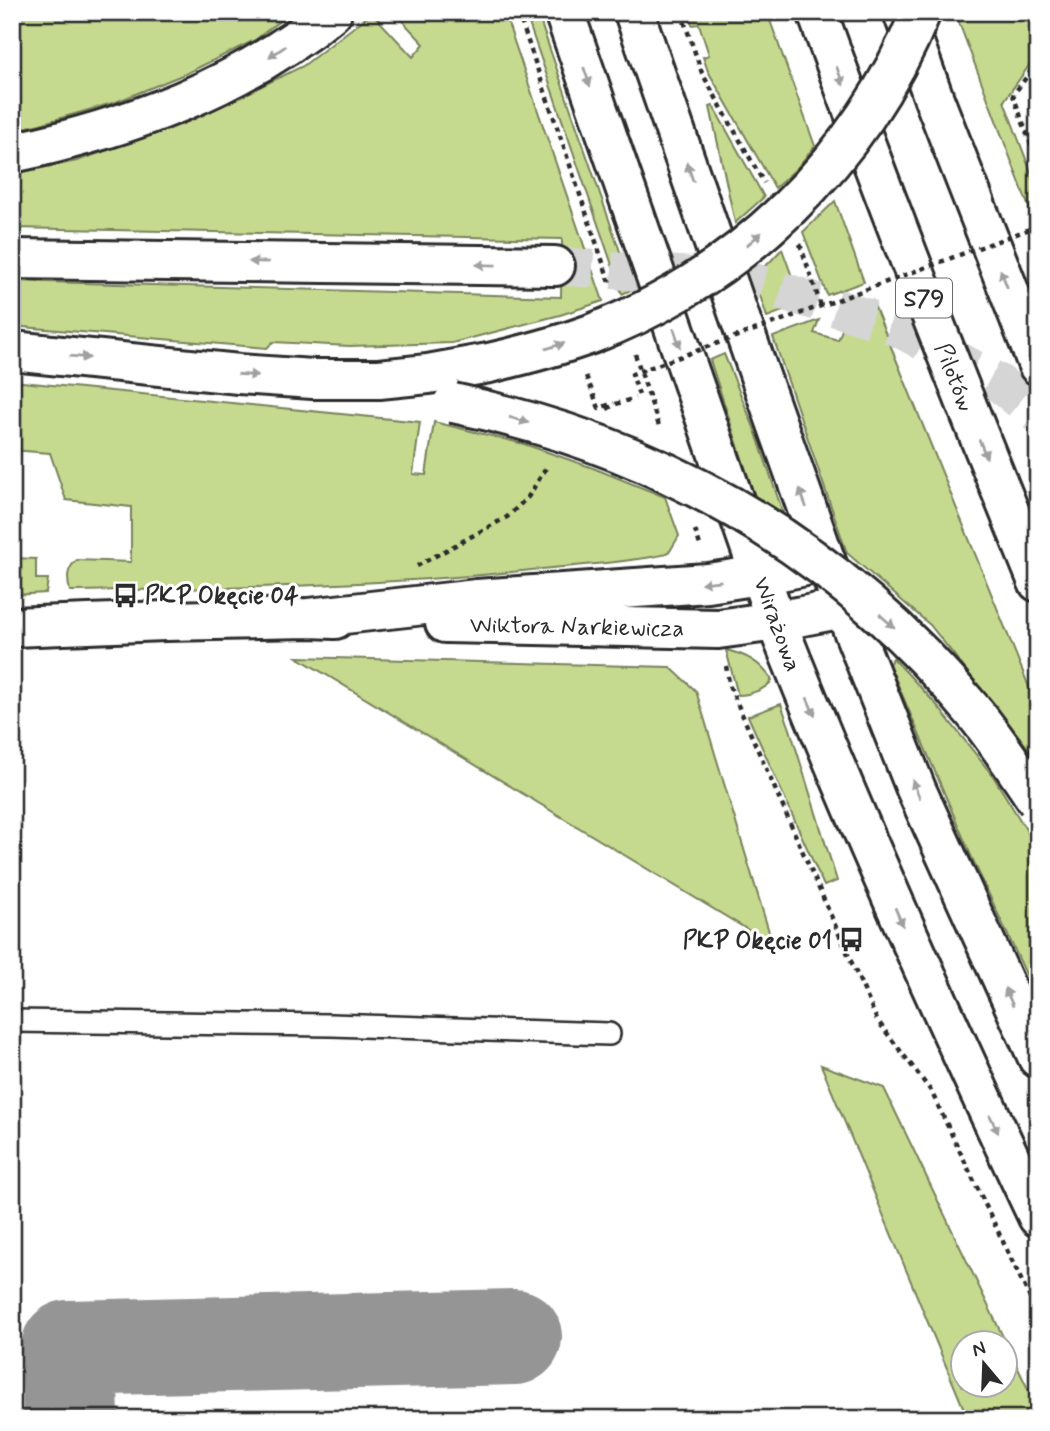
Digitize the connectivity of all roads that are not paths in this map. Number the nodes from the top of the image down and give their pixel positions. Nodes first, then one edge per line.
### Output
1 (332, 12) edge
2 (564, 12) edge
3 (635, 12) edge
4 (817, 12) edge
5 (903, 12) edge
6 (921, 12) edge
7 (12, 153) edge
8 (12, 259) edge
9 (555, 266) tunnel mouth
10 (12, 351) edge
11 (1038, 365) edge
12 (313, 379) junction
13 (826, 562) junction
14 (760, 575) junction
15 (1038, 582) edge
16 (844, 608) junction
17 (309, 618) junction
18 (776, 621) junction
19 (12, 627) edge
20 (1038, 802) edge
21 (12, 1021) edge
22 (610, 1034) dead end
23 (1038, 1058) edge
24 (1038, 1217) edge

1 -> 7 main road
2 -> 14 main road, Wirażowa
13 -> 3 main road
4 -> 15 main road, Pilotów / S79
11 -> 5 main road
12 -> 6 main road, bridge
9 -> 8 main road
10 -> 12 main road
12 -> 20 main road, bridge
13 - 14 main road, Wiktora Narkiewicza
13 - 16 main road
14 -> 17 main road, Wiktora Narkiewicza
14 - 18 main road, Wirażowa
16 - 18 main road, Wiktora Narkiewicza
23 -> 16 main road
17 - 18 main road, Wiktora Narkiewicza
17 - 19 main road, Wiktora Narkiewicza
18 -> 24 main road, Wirażowa
21 - 22 lane

